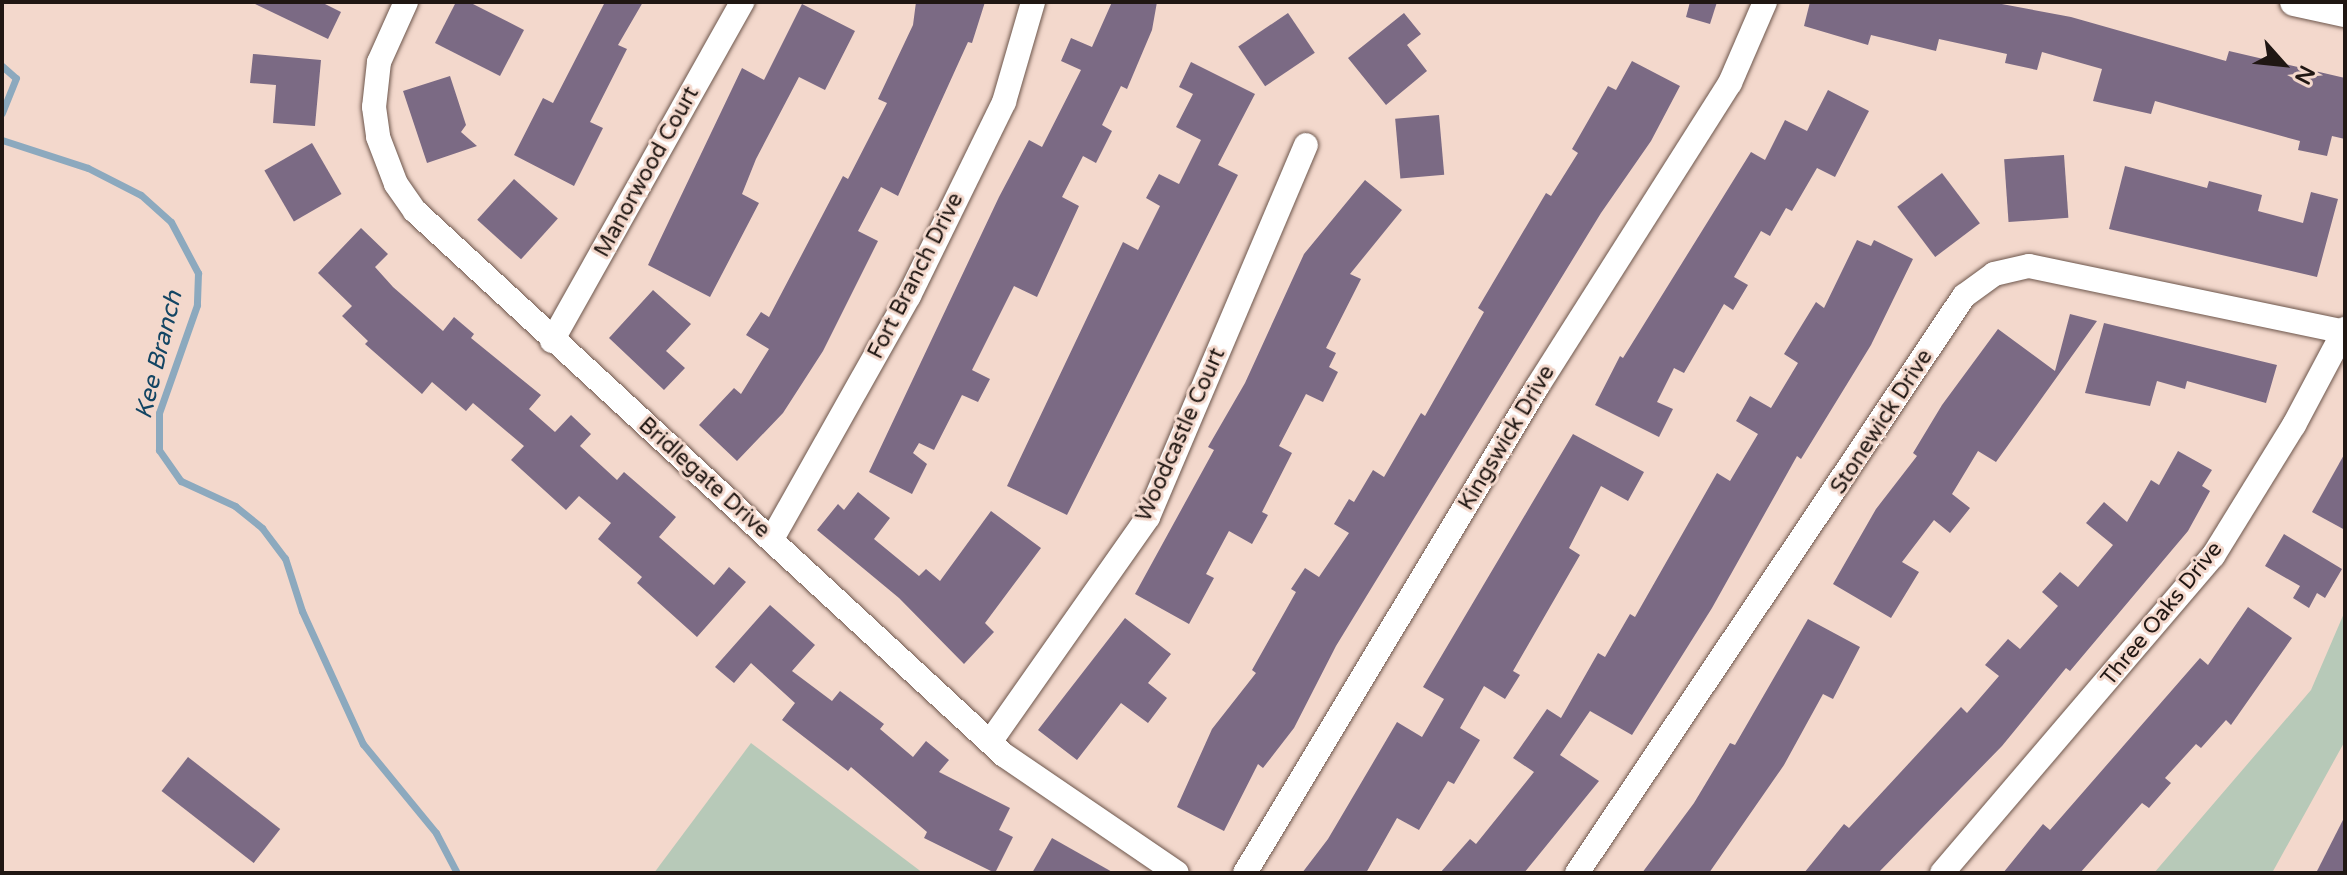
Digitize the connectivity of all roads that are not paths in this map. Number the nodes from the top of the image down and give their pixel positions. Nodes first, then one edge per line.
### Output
1 (406, 2) edge
2 (742, 2) edge
3 (1033, 2) edge
4 (1765, 2) edge
5 (2294, 2) edge
6 (2345, 13) edge
7 (1306, 145) dead end
8 (2345, 330) edge
9 (552, 341) junction
10 (772, 539) junction
11 (990, 742) junction
12 (1177, 873) edge
13 (1245, 873) edge
14 (1577, 873) edge
15 (1942, 873) edge

1 - 9 street, Bridlegate Drive
2 - 9 street, Manorwood Court
3 - 10 street, Fort Branch Drive
4 - 13 street, Kingswick Drive
5 - 6 street
7 - 11 street, Woodcastle Court
8 - 14 street, Stonewick Drive
8 - 15 street, Three Oaks Drive
9 - 10 street, Bridlegate Drive
10 - 11 street, Bridlegate Drive
11 - 12 street, Bridlegate Drive

